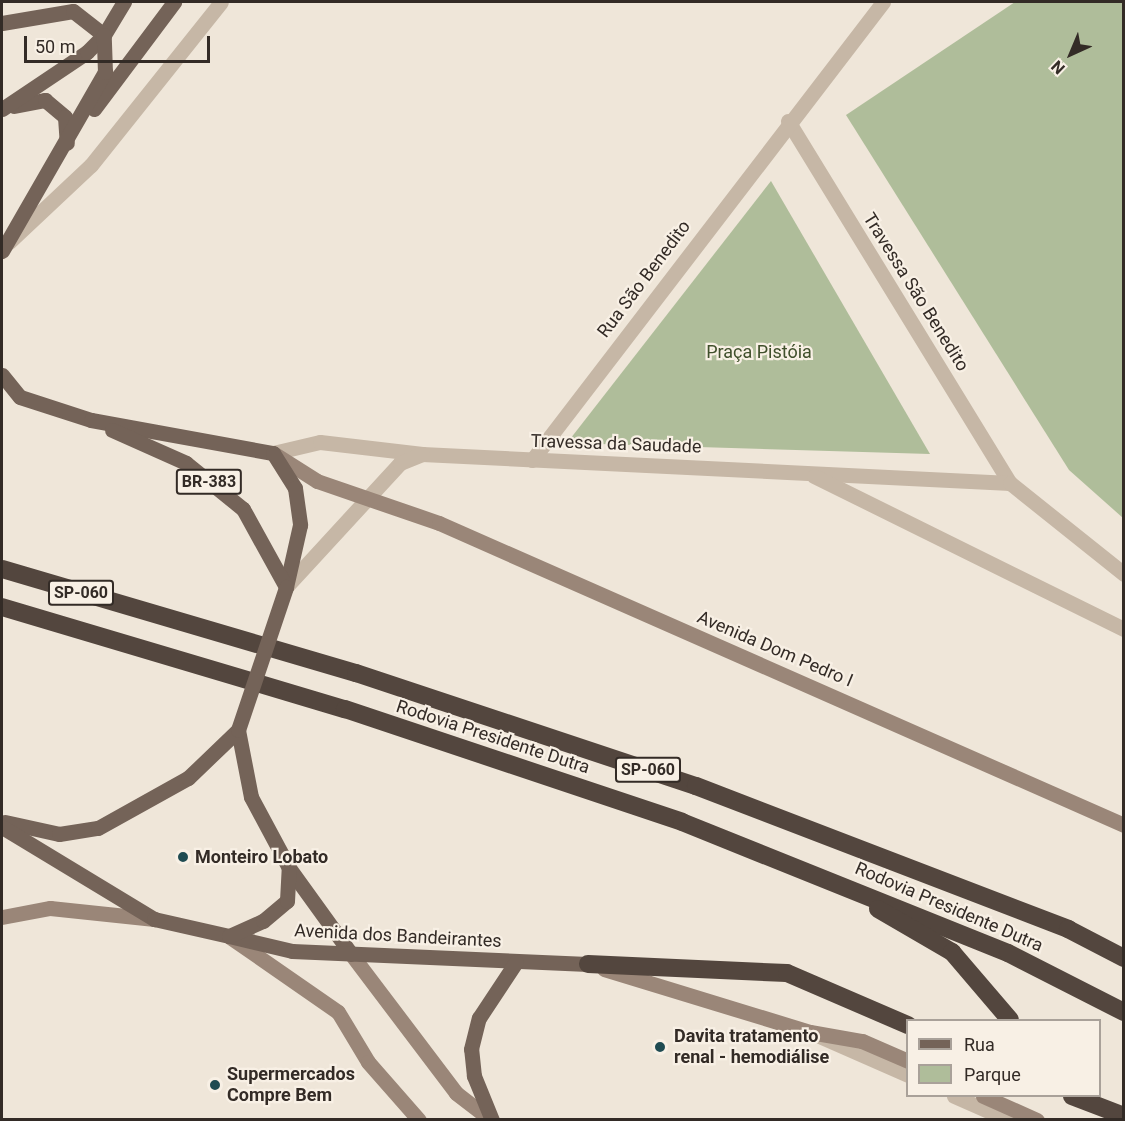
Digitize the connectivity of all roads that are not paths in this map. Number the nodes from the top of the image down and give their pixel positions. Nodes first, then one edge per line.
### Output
1 (52, 2) edge
2 (124, 2) edge
3 (174, 2) edge
4 (221, 2) edge
5 (882, 2) edge
6 (21, 17) junction
7 (2, 22) edge
8 (104, 35) junction
9 (3, 108) edge
10 (788, 121) junction
11 (67, 145) junction
12 (3, 249) edge
13 (2, 375) edge
14 (91, 420) junction
15 (273, 453) junction
16 (422, 454) junction
17 (532, 460) junction
18 (808, 473) junction
19 (1010, 483) junction
20 (368, 499) junction
21 (2, 569) edge
22 (1124, 574) edge
23 (286, 587) junction
24 (2, 607) edge
25 (1124, 629) edge
26 (237, 730) junction
27 (2, 821) edge
28 (1124, 825) edge
29 (2, 827) edge
30 (290, 868) junction
31 (814, 872) junction
32 (2, 917) edge
33 (154, 919) junction
34 (229, 936) junction
35 (351, 954) junction
36 (1124, 957) edge
37 (516, 962) junction
38 (588, 964) junction
39 (1124, 1012) edge
40 (1009, 1019) edge
41 (906, 1024) edge
42 (810, 1032) junction
43 (906, 1061) edge
44 (906, 1074) edge
45 (959, 1097) edge
46 (988, 1097) edge
47 (1077, 1097) edge
48 (1123, 1116) edge
49 (418, 1119) edge
50 (492, 1119) edge
51 (1009, 1119) edge
52 (1037, 1119) edge

1 - 6 main road
2 - 8 main road
3 - 11 main road
4 - 12 street
5 - 10 street, Rua São Benedito
6 - 7 main road
6 - 8 main road
8 - 9 main road
8 - 11 main road
9 - 11 main road
10 - 17 street, Rua São Benedito
10 - 19 street, Travessa São Benedito
11 - 12 main road
13 - 14 main road, BR-383
14 - 15 main road, BR-383
14 - 23 main road, BR-383
15 - 16 street, Travessa da Saudade
15 - 20 main road, Avenida Dom Pedro I
15 - 23 main road
16 - 17 street, Travessa da Saudade
16 - 20 street
17 - 18 street, Travessa da Saudade
18 - 19 street, Travessa da Saudade
18 - 25 street, Travessa da Saudade
19 - 22 street
20 - 23 street
20 - 28 main road, Avenida Dom Pedro I
21 - 36 highway, Rodovia Presidente Dutra / SP-060
23 - 26 main road, bridge
24 - 31 highway, Rodovia Presidente Dutra / SP-060
26 - 27 main road
26 - 30 main road
29 - 33 main road, Avenida dos Bandeirantes
30 - 34 main road
30 - 35 main road
31 - 39 highway, Rodovia Presidente Dutra / SP-060
31 - 40 highway
32 - 33 main road
33 - 34 main road, Avenida dos Bandeirantes
34 - 35 main road, Avenida dos Bandeirantes
34 - 49 main road
35 - 37 main road, Avenida dos Bandeirantes
35 - 50 main road
37 - 38 main road, Avenida dos Bandeirantes
37 - 50 main road
38 - 41 highway
38 - 42 main road, Avenida dos Bandeirantes
42 - 43 main road, Avenida dos Bandeirantes
42 - 44 street, Avenida dos Bandeirantes
45 - 51 street
46 - 52 main road
47 - 48 highway

